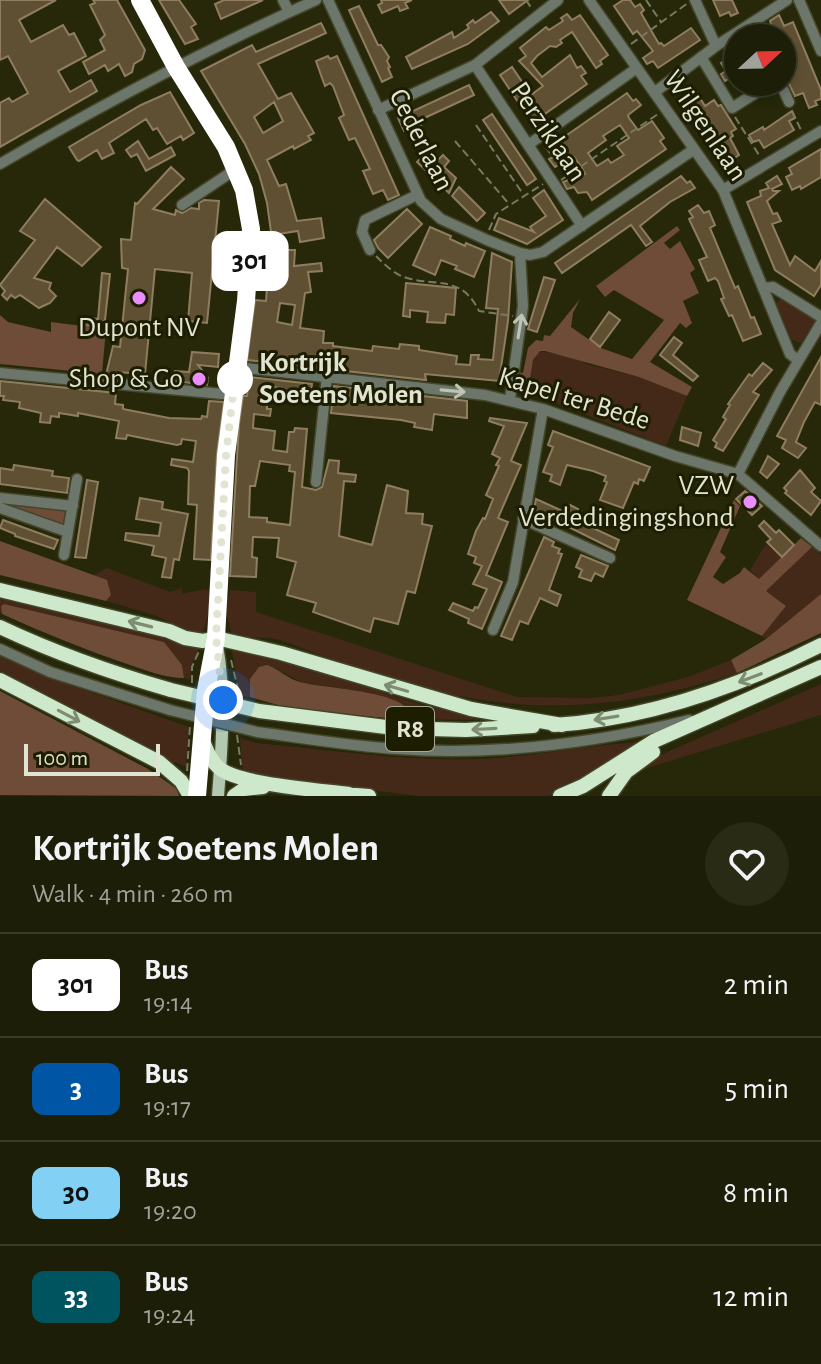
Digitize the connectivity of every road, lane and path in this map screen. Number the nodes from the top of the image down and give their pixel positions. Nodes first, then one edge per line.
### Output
1 (140, 0) edge
2 (283, 0) edge
3 (316, 0) edge
4 (328, 0) edge
5 (558, 0) edge
6 (589, 0) edge
7 (646, 0) edge
8 (693, 0) edge
9 (787, 0) edge
10 (799, 0) edge
11 (289, 12) junction
12 (661, 23) junction
13 (716, 46) junction
14 (624, 49) junction
15 (821, 51) edge
16 (701, 57) junction
17 (475, 65) junction
18 (176, 67) junction
19 (637, 68) junction
20 (655, 92) junction
21 (751, 96) edge
22 (786, 96) edge
23 (789, 102) joint
24 (666, 108) junction
25 (732, 108) junction
26 (378, 110) junction
27 (476, 125) dead end
28 (821, 131) edge
29 (805, 140) junction
30 (455, 141) dead end
31 (528, 145) junction
32 (693, 150) junction
33 (0, 164) edge
34 (765, 165) junction
35 (236, 169) junction
36 (553, 182) junction
37 (723, 190) junction
38 (417, 195) junction
39 (523, 195) junction
40 (510, 204) junction
41 (182, 205) dead end
42 (582, 226) junction
43 (485, 239) junction
44 (370, 250) joint
45 (520, 253) junction
46 (763, 288) junction
47 (521, 317) junction
48 (821, 317) edge
49 (821, 323) edge
50 (798, 360) junction
51 (236, 367) junction
52 (0, 373) edge
53 (327, 376) junction
54 (233, 395) junction
55 (510, 399) junction
56 (543, 409) junction
57 (738, 474) junction
58 (77, 479) dead end
59 (316, 482) dead end
60 (0, 498) edge
61 (73, 506) junction
62 (0, 508) edge
63 (523, 519) junction
64 (68, 532) junction
65 (818, 539) edge
66 (64, 555) dead end
67 (610, 558) dead end
68 (0, 590) edge
69 (0, 627) edge
70 (493, 630) dead end
71 (222, 640) junction
72 (821, 645) edge
73 (0, 649) edge
74 (821, 667) edge
75 (0, 680) edge
76 (239, 698) dead end
77 (718, 713) junction
78 (238, 725) dead end
79 (562, 725) junction
80 (203, 741) junction
81 (220, 769) junction
82 (241, 778) junction
83 (349, 794) edge
84 (190, 796) edge
85 (197, 796) edge
86 (218, 796) edge
87 (234, 796) edge
88 (369, 796) edge
89 (560, 796) edge
90 (609, 796) edge

1 - 18 main road
2 - 11 street
3 - 11 street
4 - 26 street, Cederlaan
5 - 17 street
6 - 14 street, Wilgenlaan
7 - 12 path
8 - 12 path
8 - 13 street
9 - 13 street
10 - 15 street
11 - 18 street
12 - 14 path
13 - 16 street
14 - 19 street, Wilgenlaan
16 - 20 street
16 - 25 street
17 - 26 street
17 - 31 street, Perziklaan
18 - 33 street
18 - 35 main road
19 - 20 street, Wilgenlaan
19 - 31 street
20 - 24 street, Wilgenlaan
21 - 25 street
22 - 23 street
23 - 29 path
24 - 32 street, Wilgenlaan
24 - 36 path
25 - 34 path
26 - 38 street, Cederlaan
27 - 39 path
28 - 29 street
29 - 34 street
30 - 40 path
31 - 36 street, Perziklaan
32 - 37 street, Wilgenlaan
32 - 42 street
34 - 37 street
35 - 41 street
35 - 51 main road
36 - 39 path
36 - 42 street, Perziklaan
37 - 46 street, Wilgenlaan
38 - 43 street, Cederlaan
38 - 44 street
39 - 40 path
40 - 43 path
42 - 45 street
43 - 45 street, Cederlaan
44 - 47 path
45 - 47 street
46 - 48 street
46 - 50 street, Wilgenlaan
55 -> 47 street
49 - 50 street
50 - 57 street
51 - 53 street, Kapel ter Bede
51 - 54 main road
52 - 54 street
53 -> 55 street, Kapel ter Bede
53 - 59 street
54 - 71 main road
55 - 56 street, Kapel ter Bede
56 - 57 street, Kapel ter Bede
56 - 63 street
57 - 65 street, Kapel ter Bede
58 - 61 street
60 - 61 street
61 - 64 street
62 - 64 street
63 - 67 street
63 - 70 street
64 - 66 street
71 -> 68 highway
79 -> 69 highway, R8, bridge
71 - 76 path
79 -> 71 highway, R8
71 - 80 main road
71 - 81 main road
72 -> 79 highway, R8
73 - 77 street, bridge
74 - 77 highway
75 -> 84 highway
77 - 89 highway
77 - 90 highway
78 - 82 path
80 - 81 highway
80 - 85 main road
81 - 82 highway
81 - 86 main road
82 - 83 highway
83 - 87 highway
83 - 88 highway

